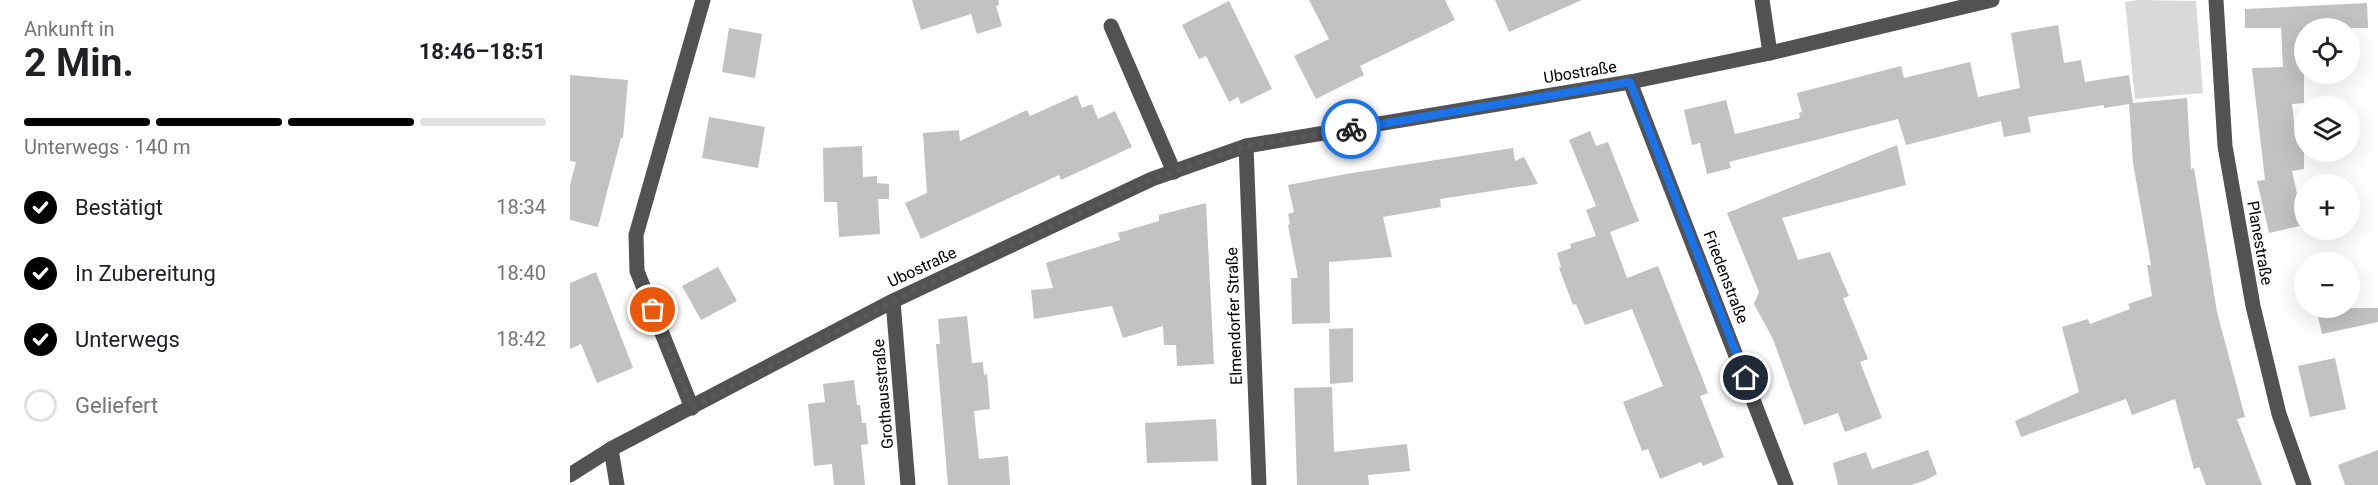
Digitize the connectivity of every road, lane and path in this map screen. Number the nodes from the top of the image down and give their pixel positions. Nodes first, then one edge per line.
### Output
1 (703, 0) edge
2 (1762, 0) edge
3 (1992, 0) edge
4 (2216, 0) edge
5 (1111, 26) dead end
6 (1770, 53) junction
7 (1630, 82) junction
8 (1246, 146) junction
9 (1174, 172) junction
10 (893, 301) junction
11 (692, 408) junction
12 (611, 449) junction
13 (570, 475) edge
14 (616, 485) edge
15 (908, 485) edge
16 (1259, 485) edge
17 (1786, 485) edge
18 (2304, 485) edge

1 - 11 street
2 - 6 street
3 - 6 street, Ubostraße
4 - 18 street, Planestraße
5 - 9 street
6 - 7 street, Ubostraße
7 - 8 street, Ubostraße
7 - 17 street, Friedenstraße
8 - 9 street, Ubostraße
8 - 16 street, Elmendorfer Straße
9 - 10 street, Ubostraße
10 - 11 street, Ubostraße
10 - 15 street, Grothausstraße
11 - 12 street, Ubostraße
12 - 13 street, Ubostraße
12 - 14 street

